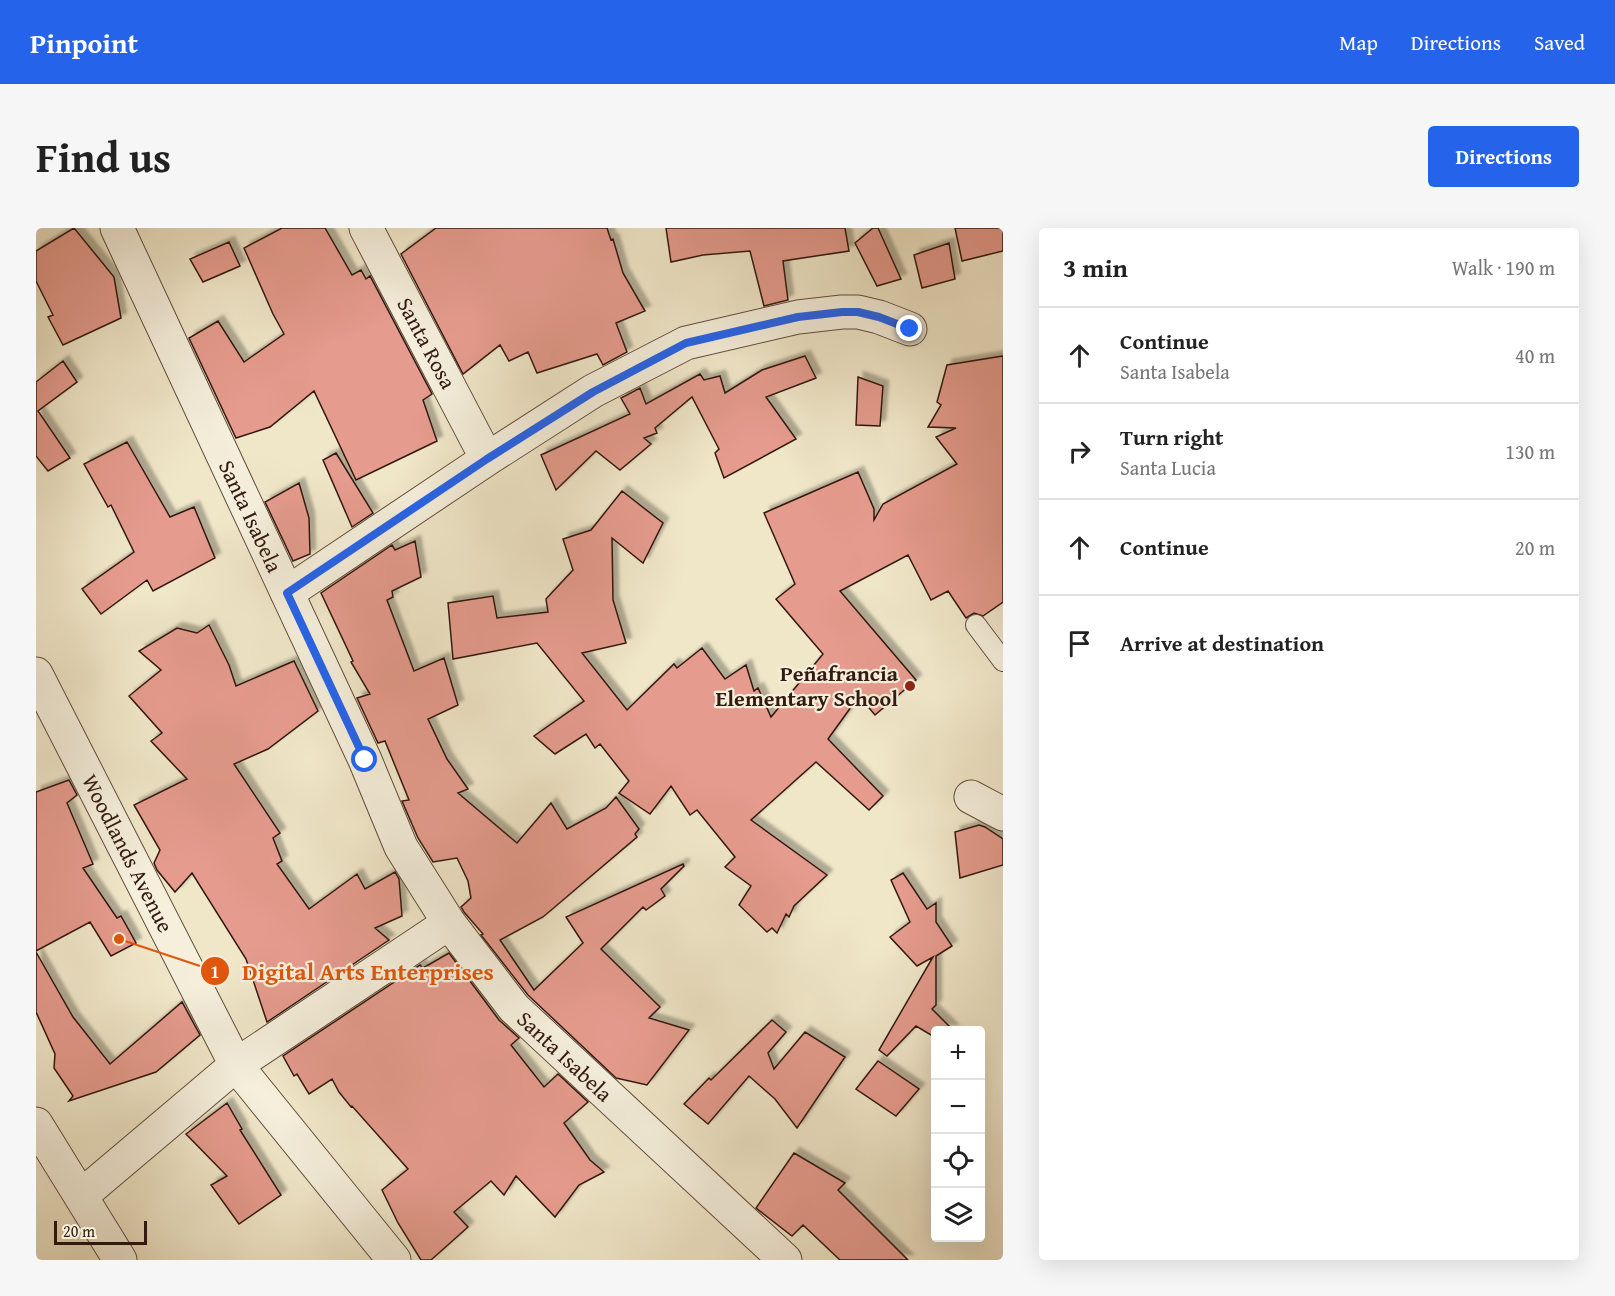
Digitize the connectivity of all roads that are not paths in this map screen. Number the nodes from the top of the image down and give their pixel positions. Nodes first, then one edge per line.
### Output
1 (117, 228) edge
2 (366, 228) edge
3 (910, 329) dead end
4 (487, 459) junction
5 (287, 593) junction
6 (976, 625) dead end
7 (1003, 661) edge
8 (36, 674) edge
9 (971, 797) dead end
10 (1003, 814) edge
11 (449, 922) junction
12 (236, 1065) junction
13 (36, 1124) edge
14 (81, 1196) junction
15 (120, 1260) edge
16 (394, 1260) edge
17 (785, 1260) edge

1 - 5 street, Santa Isabela
2 - 4 street, Santa Rosa
3 - 4 street
4 - 5 street
5 - 11 street, Santa Isabela
6 - 7 lane
8 - 12 street, Woodlands Avenue
9 - 10 street
11 - 12 street
11 - 17 street, Santa Isabela
12 - 14 street
12 - 16 street, Woodlands Avenue
13 - 14 street
14 - 15 street

